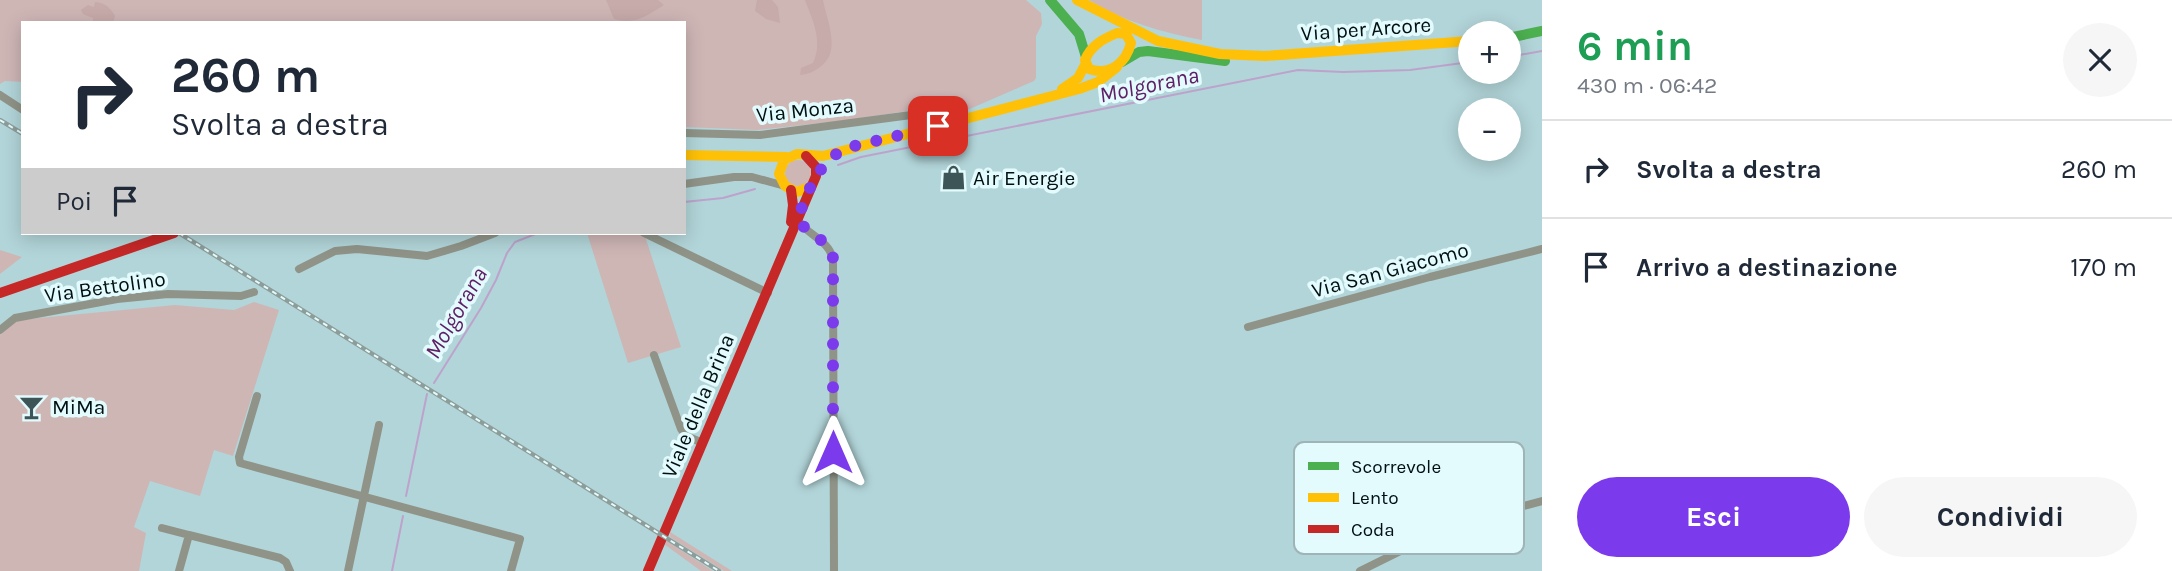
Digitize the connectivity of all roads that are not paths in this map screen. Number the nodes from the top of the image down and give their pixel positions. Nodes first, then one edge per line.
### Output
1 (1049, 0) edge
2 (1072, 0) edge
3 (1077, 0) edge
4 (1542, 31) edge
5 (1125, 35) junction
6 (1521, 35) edge
7 (1458, 42) edge
8 (1187, 49) junction
9 (1265, 56) junction
10 (1086, 60) junction
11 (1119, 64) junction
12 (0, 95) edge
13 (1051, 96) junction
14 (21, 109) edge
15 (919, 131) junction
16 (686, 133) edge
17 (842, 149) junction
18 (686, 155) edge
19 (806, 156) junction
20 (788, 157) junction
21 (751, 159) junction
22 (779, 172) junction
23 (814, 181) junction
24 (767, 183) junction
25 (686, 184) edge
26 (788, 188) junction
27 (795, 222) junction
28 (168, 235) edge
29 (489, 235) edge
30 (649, 235) edge
31 (1542, 249) edge
32 (299, 269) dead end
33 (254, 292) dead end
34 (0, 293) edge
35 (768, 293) junction
36 (2, 325) edge
37 (1248, 327) dead end
38 (654, 355) dead end
39 (257, 396) dead end
40 (379, 425) dead end
41 (703, 443) junction
42 (364, 496) junction
43 (1542, 501) edge
44 (1524, 506) edge
45 (162, 528) dead end
46 (189, 536) junction
47 (1394, 554) edge
48 (179, 571) edge
49 (290, 571) edge
50 (348, 571) edge
51 (511, 571) edge
52 (648, 571) edge
53 (834, 571) edge
54 (1360, 571) edge

1 - 10 main road
2 - 5 main road
3 - 8 main road
4 - 6 main road
5 - 8 main road
5 - 10 main road
5 - 11 main road
7 - 9 main road, Via per Arcore
8 - 9 main road
9 - 11 main road
10 - 11 main road
10 - 13 main road
11 - 13 main road
12 - 14 street
13 - 15 main road
15 - 16 street, Via Monza
15 - 17 main road
17 - 19 main road
17 - 23 main road
18 - 21 main road
19 - 20 main road
19 - 23 main road
20 - 21 main road
20 - 22 main road
21 - 22 main road
22 - 24 street
22 - 26 main road
23 - 26 main road
23 - 27 main road, Viale della Brina
24 - 25 street
24 - 26 street
26 - 27 main road, Viale della Brina
27 - 35 main road, Viale della Brina
27 - 53 street
28 - 34 main road
29 - 32 street
30 - 35 street
31 - 37 street, Via San Giacomo
33 - 36 street, Via Bettolino
35 - 41 main road, Viale della Brina
38 - 41 street
39 - 42 street
40 - 42 street
41 - 52 main road, Viale della Brina
42 - 50 street
42 - 51 street
43 - 44 street
45 - 46 street
46 - 48 street
46 - 49 street
47 - 54 street

